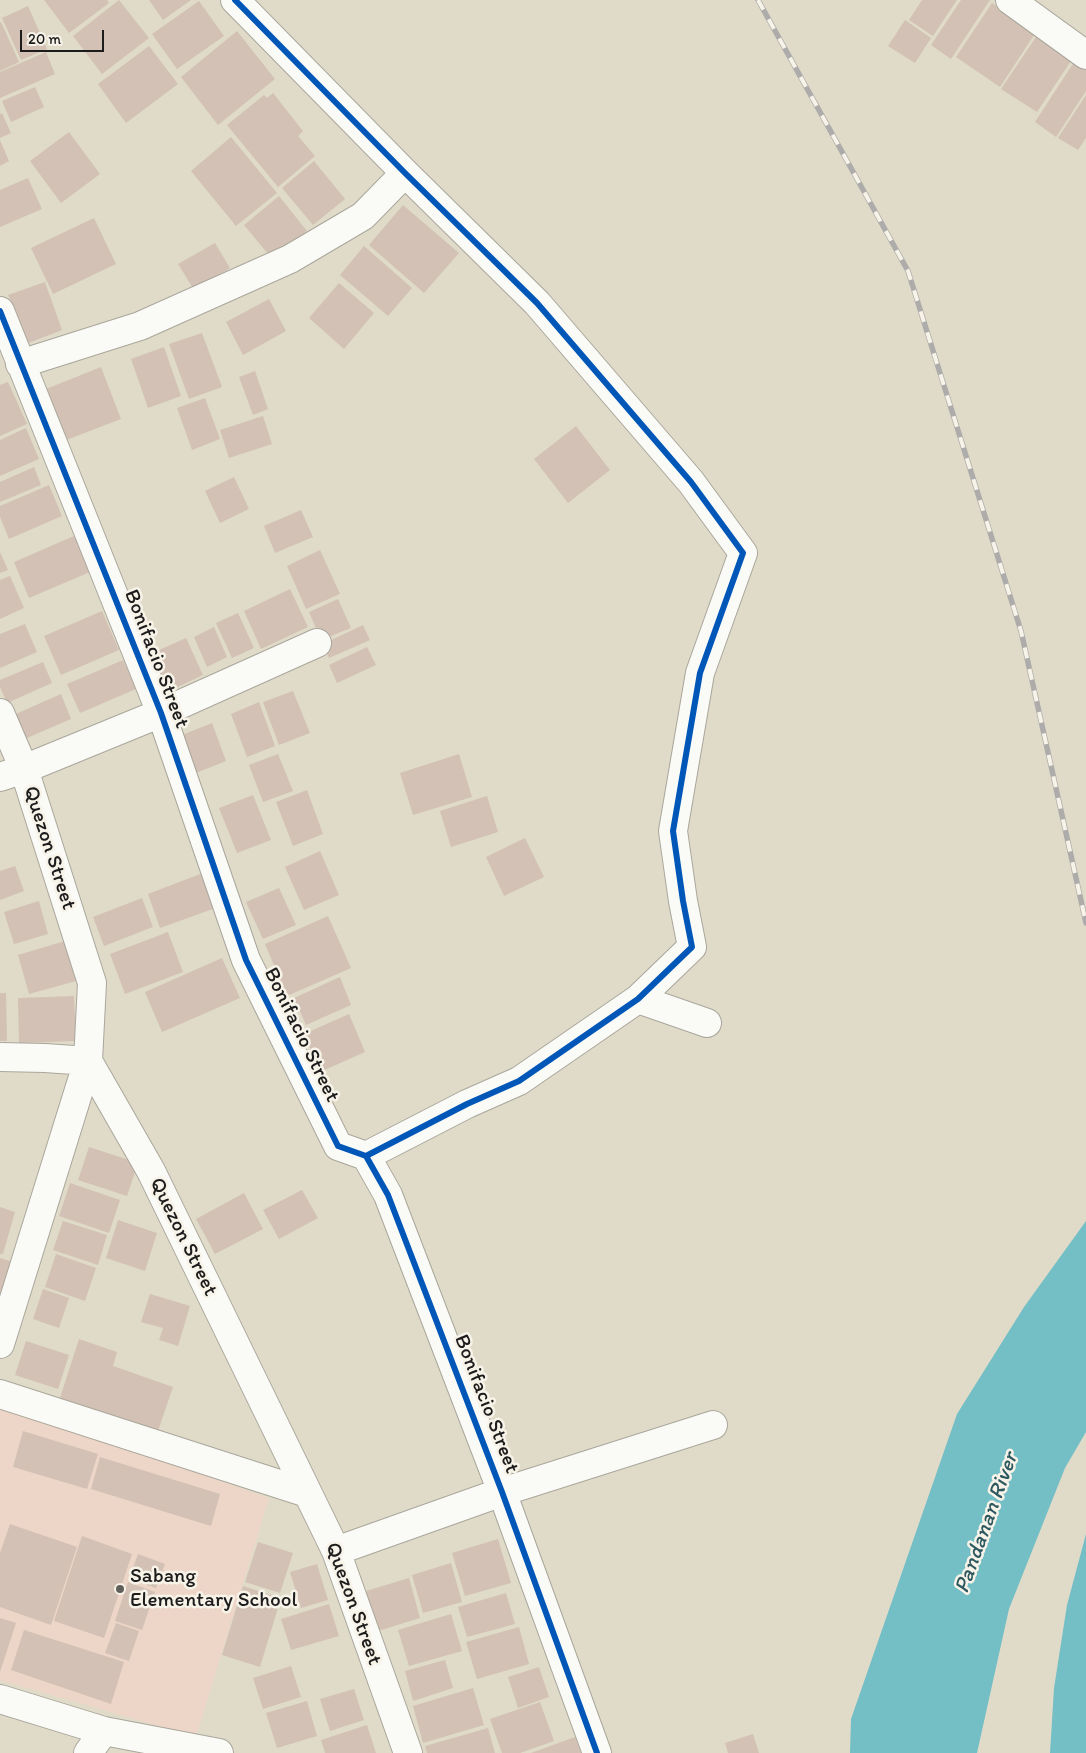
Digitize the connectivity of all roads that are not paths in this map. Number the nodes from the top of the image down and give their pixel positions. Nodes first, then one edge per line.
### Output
1 (235, 0) edge
2 (1010, 0) edge
3 (1086, 55) edge
4 (405, 174) junction
5 (0, 311) edge
6 (20, 364) junction
7 (317, 643) dead end
8 (0, 713) edge
9 (161, 713) junction
10 (12, 773) edge
11 (638, 999) junction
12 (707, 1023) dead end
13 (0, 1057) edge
14 (88, 1061) junction
15 (366, 1156) junction
16 (0, 1344) edge
17 (0, 1394) edge
18 (714, 1425) dead end
19 (502, 1492) junction
20 (307, 1494) junction
21 (336, 1551) junction
22 (0, 1699) edge
23 (104, 1731) junction
24 (88, 1753) edge
25 (219, 1753) edge
26 (408, 1753) edge
27 (597, 1753) edge

1 - 4 street
2 - 3 street
4 - 6 street
4 - 11 street
5 - 6 street, Bonifacio Street
6 - 9 street, Bonifacio Street
7 - 9 street
8 - 10 street, Quezon Street
9 - 10 street
9 - 15 street, Bonifacio Street
10 - 14 street, Quezon Street
11 - 12 street
11 - 15 street
13 - 14 street
14 - 16 street
14 - 20 street, Quezon Street
15 - 19 street, Bonifacio Street
17 - 20 street
18 - 19 street
19 - 21 street
19 - 27 street, Bonifacio Street
20 - 21 street, Quezon Street
21 - 26 street, Quezon Street
22 - 23 street
23 - 24 street
23 - 25 street

